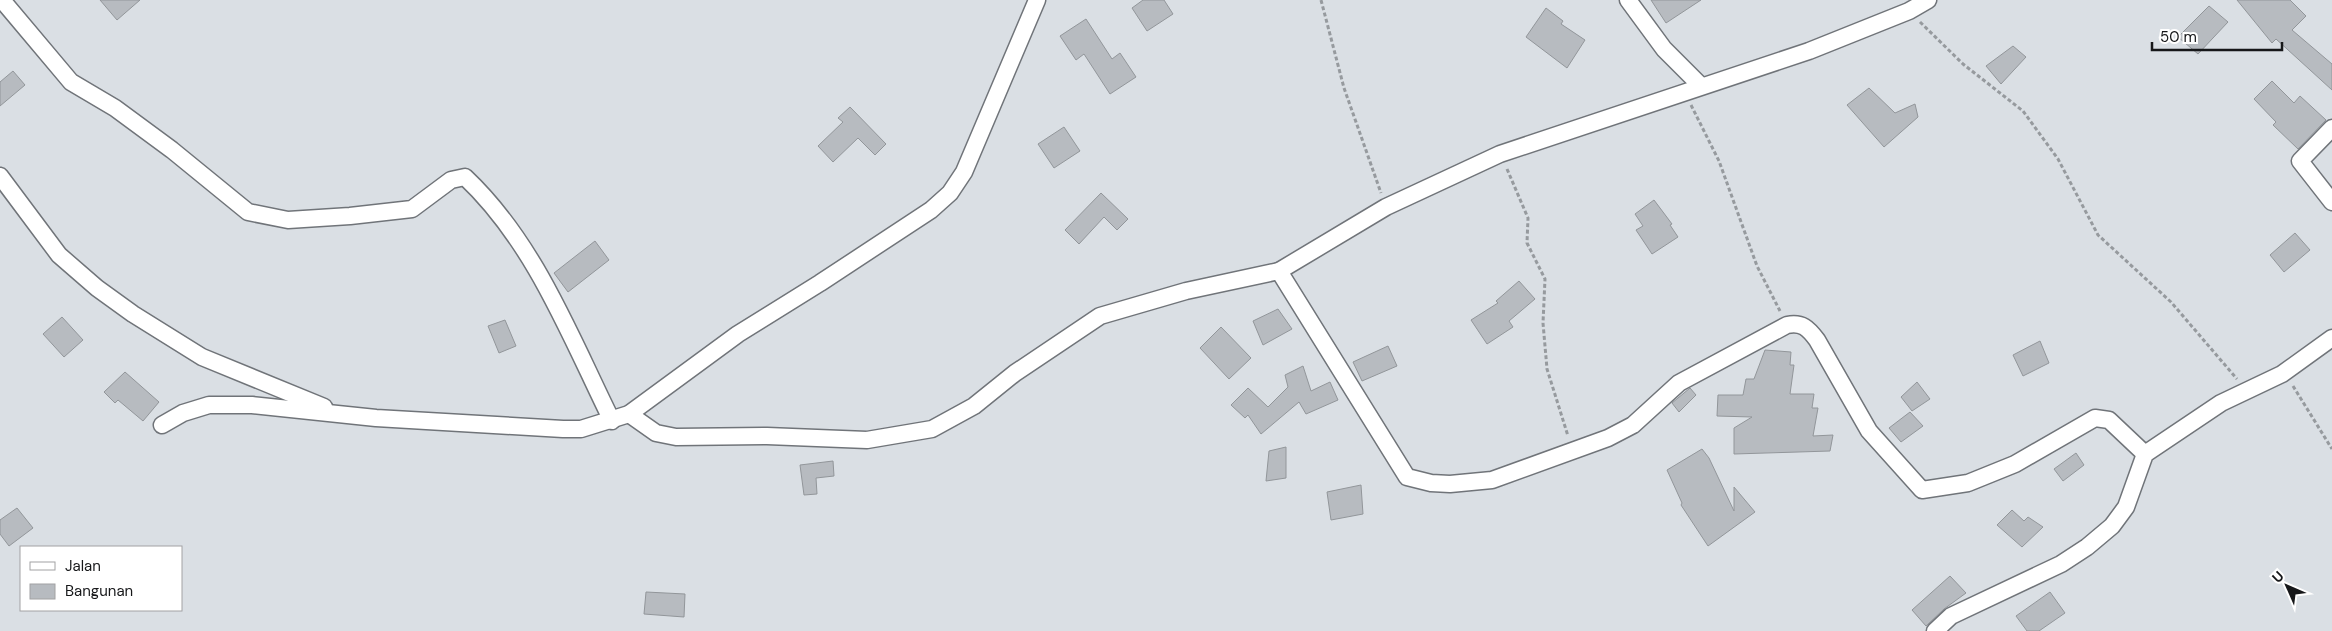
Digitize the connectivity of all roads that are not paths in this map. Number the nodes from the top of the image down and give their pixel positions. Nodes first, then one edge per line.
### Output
1 (2, 0) edge
2 (1037, 0) edge
3 (1628, 0) edge
4 (1928, 0) edge
5 (1701, 86) junction
6 (2332, 128) edge
7 (0, 176) edge
8 (2332, 202) edge
9 (1279, 270) junction
10 (2332, 338) edge
11 (342, 414) junction
12 (629, 414) junction
13 (612, 421) junction
14 (162, 425) dead end
15 (2144, 454) junction
16 (1935, 631) edge

1 - 13 street
2 - 12 street
3 - 5 street
4 - 5 street
5 - 9 street
6 - 8 street
7 - 11 street
9 - 12 street
9 - 15 street
10 - 15 street
11 - 13 street
11 - 14 street
12 - 13 street
15 - 16 street

